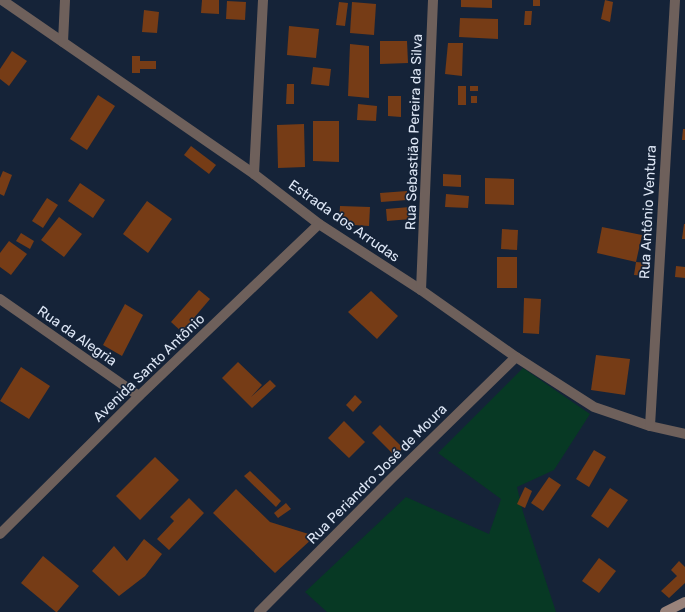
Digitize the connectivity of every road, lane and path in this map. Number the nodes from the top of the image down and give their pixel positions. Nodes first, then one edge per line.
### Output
1 (2, 0) edge
2 (65, 0) edge
3 (263, 0) edge
4 (433, 0) edge
5 (675, 0) edge
6 (63, 42) junction
7 (254, 174) junction
8 (319, 224) junction
9 (421, 290) junction
10 (0, 299) edge
11 (516, 357) junction
12 (139, 396) junction
13 (650, 426) junction
14 (685, 434) edge
15 (0, 534) edge
16 (685, 602) edge
17 (259, 612) edge
18 (665, 612) edge

1 - 6 street, Estrada dos Arrudas
2 - 6 street
3 - 7 street
4 - 9 street, Rua Sebastião Pereira da Silva
5 - 13 street, Rua Antônio Ventura
6 - 7 street, Estrada dos Arrudas
7 - 8 street, Estrada dos Arrudas
8 - 9 street, Estrada dos Arrudas
8 - 12 street, Avenida Santo Antônio
9 - 11 street, Estrada dos Arrudas
10 - 12 street, Rua da Alegria
11 - 13 street, Estrada dos Arrudas
11 - 17 street, Rua Periandro José de Moura
12 - 15 street, Avenida Santo Antônio
13 - 14 street, Estrada dos Arrudas
16 - 18 main road

